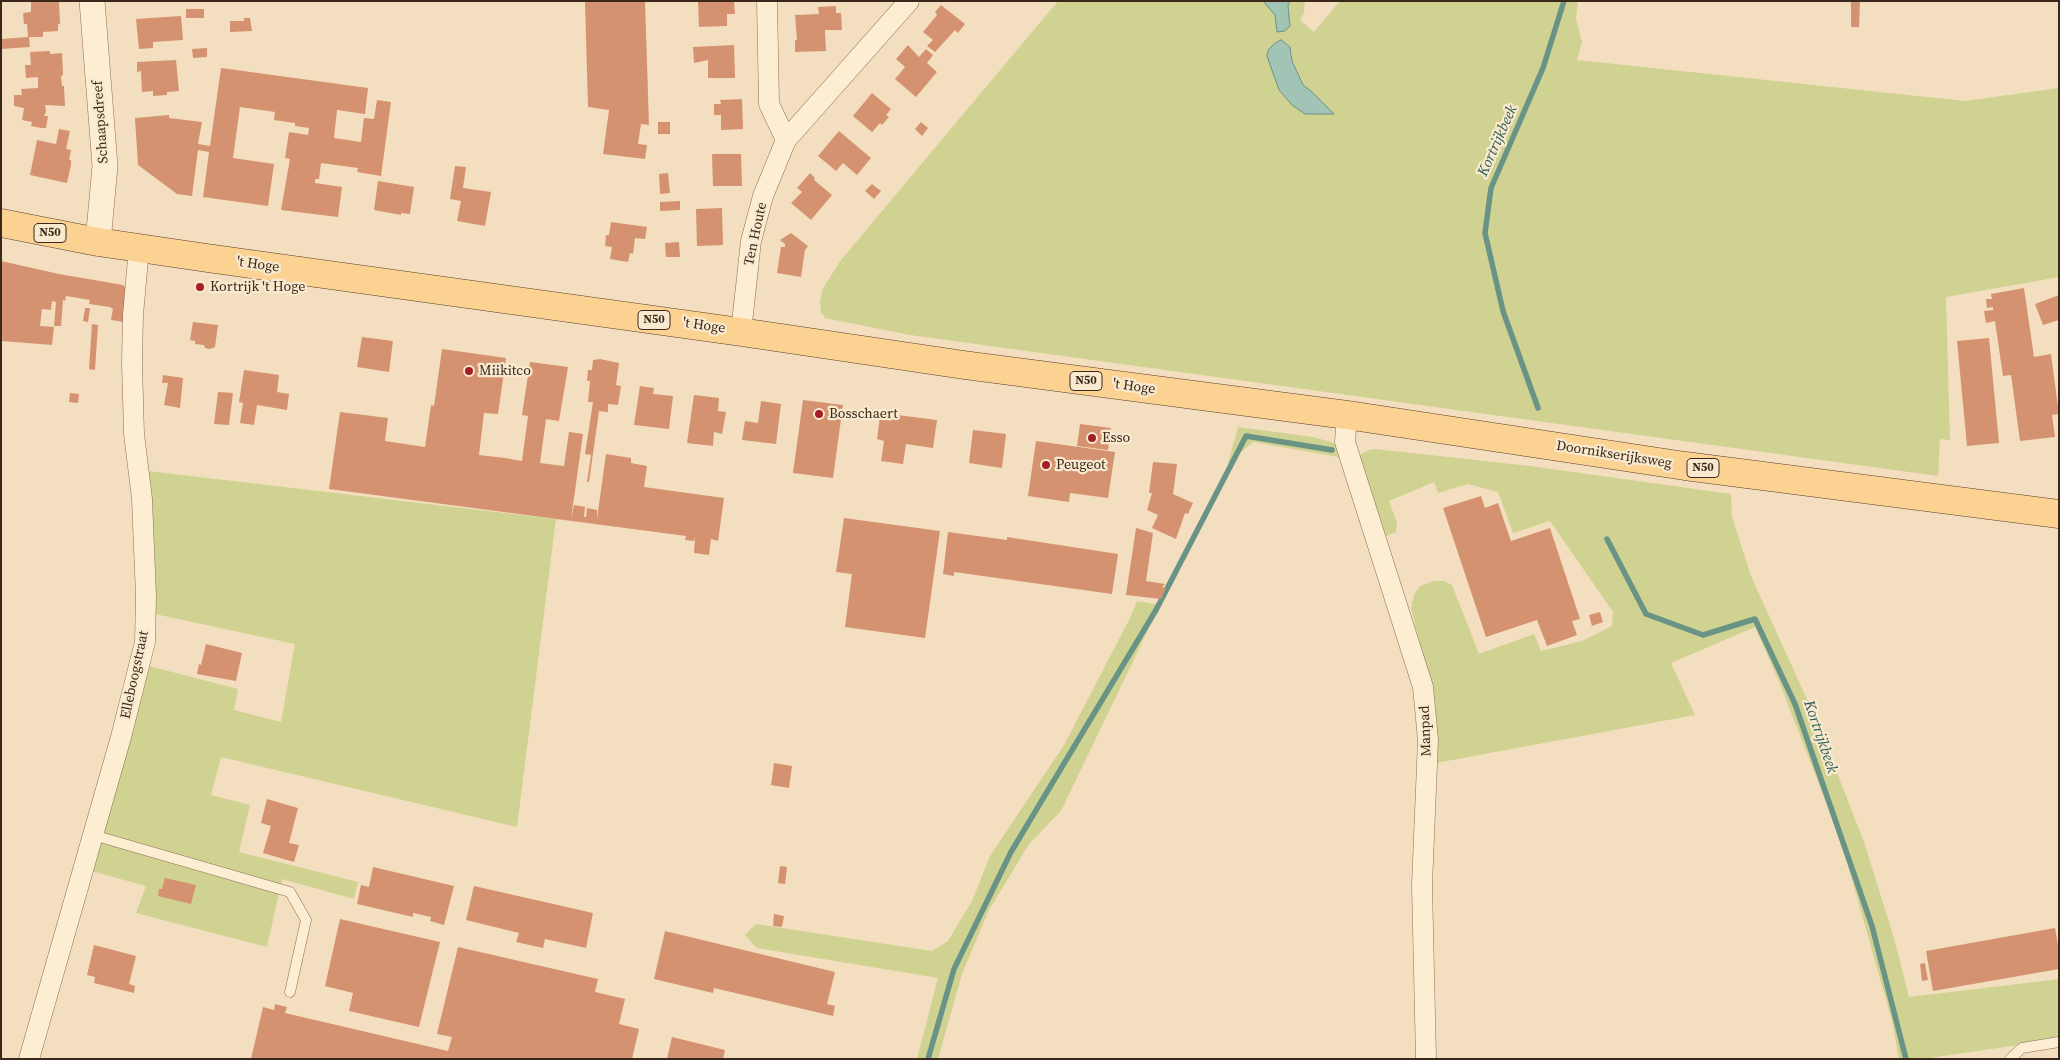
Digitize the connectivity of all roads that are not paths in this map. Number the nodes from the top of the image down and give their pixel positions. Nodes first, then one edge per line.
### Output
1 (92, 1) edge
2 (766, 1) edge
3 (909, 1) edge
4 (786, 140) junction
5 (1, 223) edge
6 (98, 242) junction
7 (139, 248) junction
8 (741, 332) junction
9 (1347, 415) junction
10 (2059, 514) edge
11 (93, 835) junction
12 (290, 992) dead end
13 (2059, 1042) edge
14 (29, 1059) edge
15 (1426, 1059) edge
16 (2010, 1059) edge

1 - 6 street, Schaapsdreef
2 - 4 street
3 - 4 street, Ten Houte
4 - 8 street, Ten Houte
5 - 6 main road, 't Hoge / N50
6 - 7 main road, 't Hoge / N50
7 - 8 main road, 't Hoge / N50
7 - 11 street, Elleboogstraat
8 - 9 main road, 't Hoge / N50
9 - 10 main road, Doornikserijksweg / N50
9 - 15 street, Manpad
11 - 12 lane
11 - 14 street, Elleboogstraat
13 - 16 lane

